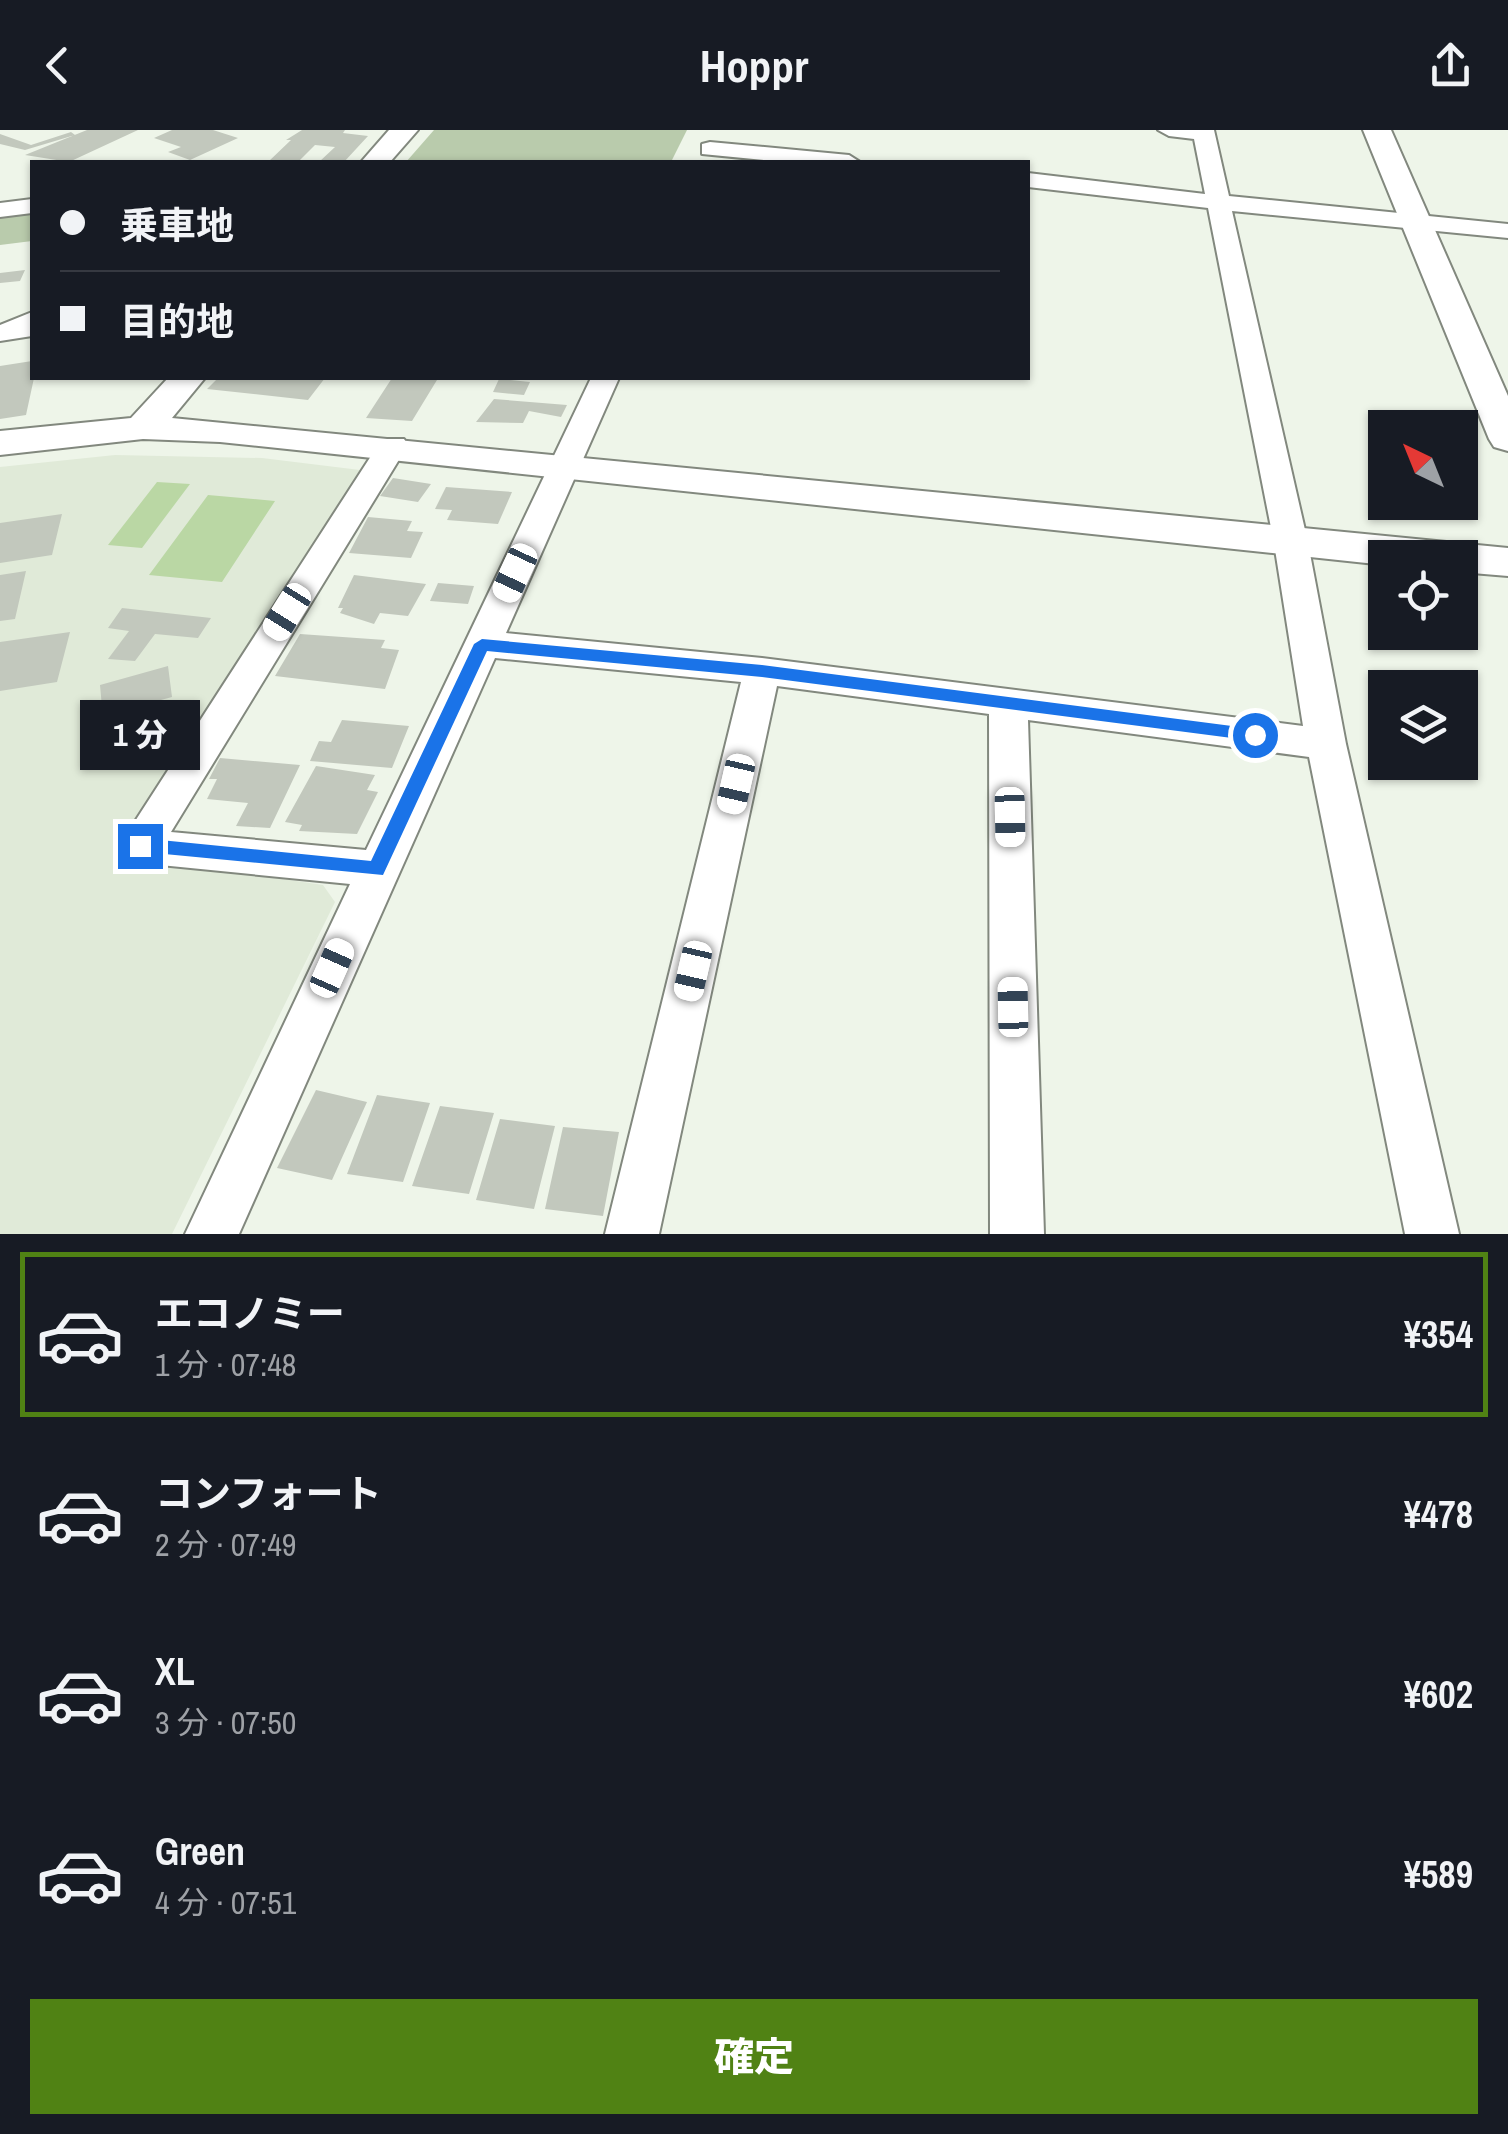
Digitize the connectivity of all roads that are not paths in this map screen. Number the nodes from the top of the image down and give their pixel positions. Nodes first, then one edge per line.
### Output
1 (404, 130) edge
2 (1169, 130) edge
3 (1377, 130) edge
4 (1204, 132) edge
5 (711, 147) edge
6 (377, 160) edge
7 (831, 160) edge
8 (1030, 180) edge
9 (1218, 199) junction
10 (30, 206) edge
11 (0, 210) edge
12 (1415, 225) junction
13 (1508, 231) edge
14 (30, 322) edge
15 (0, 333) edge
16 (185, 380) edge
17 (605, 380) edge
18 (143, 428) junction
19 (1508, 439) edge
20 (0, 444) edge
21 (392, 446) junction
22 (565, 466) junction
23 (1291, 543) junction
24 (1368, 550) edge
25 (1478, 560) edge
26 (1508, 562) edge
27 (482, 644) junction
28 (762, 671) junction
29 (1008, 704) junction
30 (1326, 744) junction
31 (376, 869) junction
32 (212, 1234) edge
33 (632, 1234) edge
34 (1017, 1234) edge
35 (1432, 1234) edge

1 - 6 street
2 - 4 street
3 - 12 street
4 - 9 street
5 - 7 street
8 - 9 street
9 - 12 street
9 - 23 street
10 - 11 street
12 - 13 street
12 - 19 street
14 - 15 street
16 - 18 street
17 - 22 street
18 - 20 street
18 - 21 street
21 - 22 street
21 - 31 street
22 - 23 street
22 - 27 street
23 - 24 street
23 - 30 street
25 - 26 street
27 - 28 street
27 - 31 street
28 - 29 street
28 - 33 street
29 - 30 street
29 - 34 street
30 - 35 street
31 - 32 street

